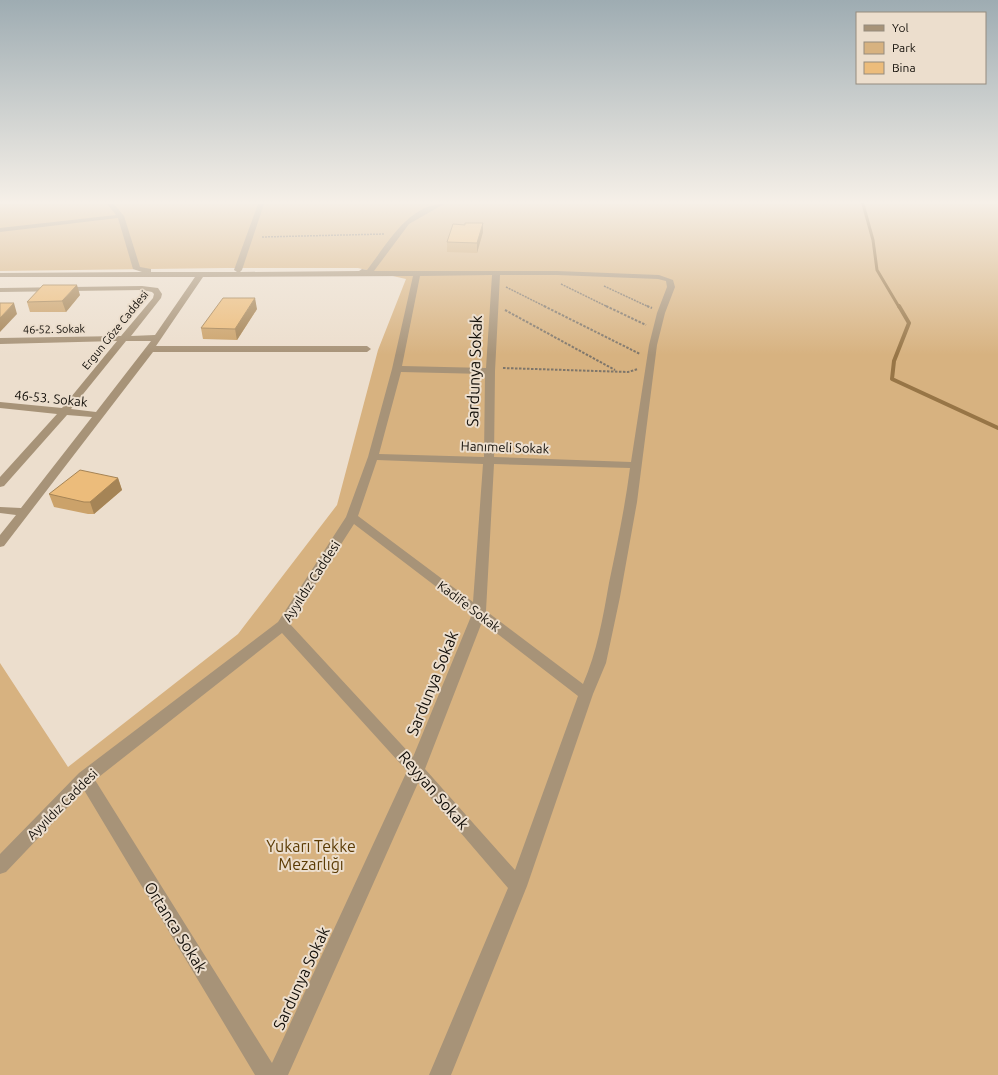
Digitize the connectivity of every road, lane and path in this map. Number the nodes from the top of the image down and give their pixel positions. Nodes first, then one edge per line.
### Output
1 (132, 254) edge
2 (243, 254) edge
3 (383, 254) edge
4 (238, 270) junction
5 (541, 273) junction
6 (201, 274) junction
7 (368, 274) junction
8 (417, 274) junction
9 (578, 274) junction
10 (0, 275) edge
11 (496, 277) junction
12 (0, 290) edge
13 (494, 304) junction
14 (661, 313) junction
15 (657, 331) junction
16 (157, 338) junction
17 (124, 339) junction
18 (0, 341) edge
19 (150, 349) junction
20 (367, 349) dead end
21 (650, 362) junction
22 (397, 369) junction
23 (490, 369) junction
24 (617, 372) junction
25 (0, 405) edge
26 (63, 413) junction
27 (99, 416) junction
28 (373, 458) junction
29 (489, 461) junction
30 (636, 465) junction
31 (0, 484) edge
32 (0, 510) edge
33 (25, 512) junction
34 (352, 517) junction
35 (2, 538) edge
36 (479, 613) junction
37 (283, 625) junction
38 (586, 694) junction
39 (416, 770) junction
40 (85, 778) junction
41 (0, 866) edge
42 (518, 886) junction
43 (267, 1075) edge
44 (277, 1075) edge
45 (440, 1075) edge

1 - 4 street
2 - 4 street
3 - 7 street
4 - 7 street
5 - 9 street
5 - 11 street
5 - 15 path
6 - 7 street
6 - 10 street
6 - 16 street
7 - 8 street
8 - 11 street
8 - 22 street, Ayyıldız Caddesi
9 - 14 path
9 - 14 street
11 - 13 street, Sardunya Sokak
11 - 21 path
12 - 17 street, Ergun Göze Caddesi
13 - 23 street, Sardunya Sokak
13 - 24 path
14 - 15 street
15 - 21 street
16 - 17 street, 46-52. Sokak
16 - 19 street
17 - 18 street, 46-52. Sokak
17 - 26 street, Ergun Göze Caddesi
19 - 20 street
19 - 27 street
21 - 24 path
21 - 30 street
22 - 23 street
22 - 28 street, Ayyıldız Caddesi
23 - 24 path
23 - 29 street, Sardunya Sokak
25 - 26 street, 46-53. Sokak
26 - 27 street, 46-53. Sokak
26 - 31 street, Ergun Göze Caddesi
27 - 33 street
28 - 29 street, Hanımeli Sokak
28 - 34 street, Ayyıldız Caddesi
29 - 30 street, Hanımeli Sokak
29 - 36 street, Sardunya Sokak
30 - 38 street
32 - 33 street
33 - 35 street
34 - 36 street, Kadife Sokak
34 - 37 street, Ayyıldız Caddesi
36 - 38 street, Kadife Sokak
36 - 39 street, Sardunya Sokak
37 - 39 street, Reyyan Sokak
37 - 40 street, Ayyıldız Caddesi
38 - 42 street
39 - 42 street, Reyyan Sokak
39 - 44 street, Sardunya Sokak
40 - 41 street, Ayyıldız Caddesi
40 - 43 street, Ortanca Sokak
42 - 45 street

